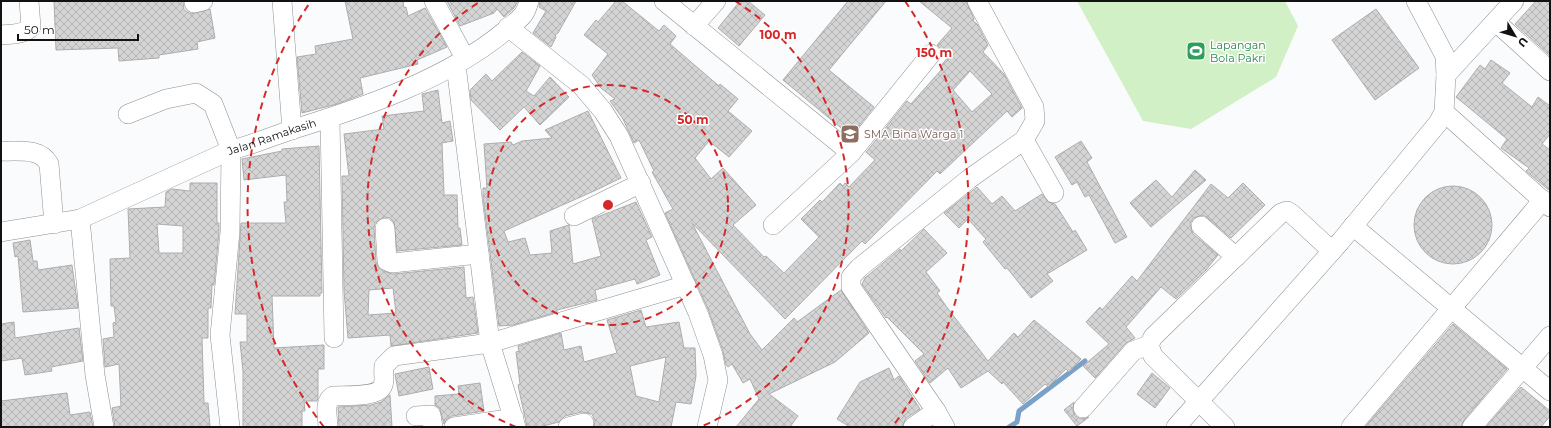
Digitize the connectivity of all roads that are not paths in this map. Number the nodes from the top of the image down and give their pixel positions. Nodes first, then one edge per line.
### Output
1 (29, 1) edge
2 (282, 1) edge
3 (434, 1) edge
4 (529, 1) edge
5 (664, 1) edge
6 (716, 1) edge
7 (977, 1) edge
8 (1416, 1) edge
9 (1514, 1) edge
10 (1496, 22) junction
11 (694, 26) junction
12 (508, 27) junction
13 (1, 35) edge
14 (931, 54) dead end
15 (460, 61) junction
16 (1550, 71) edge
17 (1446, 75) junction
18 (1444, 112) junction
19 (128, 114) dead end
20 (330, 118) junction
21 (292, 130) junction
22 (1024, 140) junction
23 (231, 150) junction
24 (1, 151) edge
25 (851, 153) junction
26 (641, 183) junction
27 (1054, 192) dead end
28 (1546, 203) edge
29 (574, 216) dead end
30 (80, 220) junction
31 (54, 224) junction
32 (774, 225) dead end
33 (1201, 226) dead end
34 (1353, 226) junction
35 (385, 228) dead end
36 (1, 232) edge
37 (1332, 250) junction
38 (479, 254) junction
39 (1236, 257) junction
40 (686, 285) junction
41 (1451, 308) junction
42 (1550, 336) edge
43 (334, 338) dead end
44 (490, 342) junction
45 (1149, 345) junction
46 (1524, 369) junction
47 (1550, 391) edge
48 (1199, 402) junction
49 (1083, 408) dead end
50 (416, 416) dead end
51 (941, 419) edge
52 (515, 422) edge
53 (104, 427) edge
54 (230, 427) edge
55 (328, 427) edge
56 (433, 427) edge
57 (454, 427) edge
58 (707, 427) edge
59 (913, 427) edge
60 (1176, 427) edge
61 (1225, 427) edge
62 (1351, 427) edge
63 (1472, 427) edge

1 - 13 street
2 - 21 street
3 - 15 street
4 - 12 street, Jalan Ramakasih
5 - 11 street
6 - 11 street
7 - 22 street
8 - 17 street
9 - 10 street
10 - 16 street
10 - 17 street
11 - 25 street
12 - 15 street, Jalan Ramakasih
12 - 26 street
14 - 25 street
15 - 20 street, Jalan Ramakasih
15 - 38 street
17 - 18 street
18 - 28 street
18 - 34 street
19 - 23 street
20 - 21 street, Jalan Ramakasih
20 - 43 street
21 - 23 street, Jalan Ramakasih
22 - 27 street
22 - 51 street
23 - 30 street
23 - 54 street, Jalan Ramakasih
24 - 31 street
25 - 32 street
26 - 29 street
26 - 40 street
28 - 41 street
30 - 31 street
30 - 53 street
31 - 36 street
33 - 39 street
34 - 37 street
34 - 41 street
35 - 38 street
37 - 39 street
37 - 48 street
38 - 44 street
39 - 45 street
40 - 44 street
40 - 58 street
41 - 46 street
41 - 62 street
42 - 46 street
44 - 52 street
44 - 55 street
45 - 48 street
45 - 49 street
46 - 47 street
46 - 63 street
48 - 60 street
48 - 61 street
50 - 56 street
51 - 59 street
52 - 57 street

